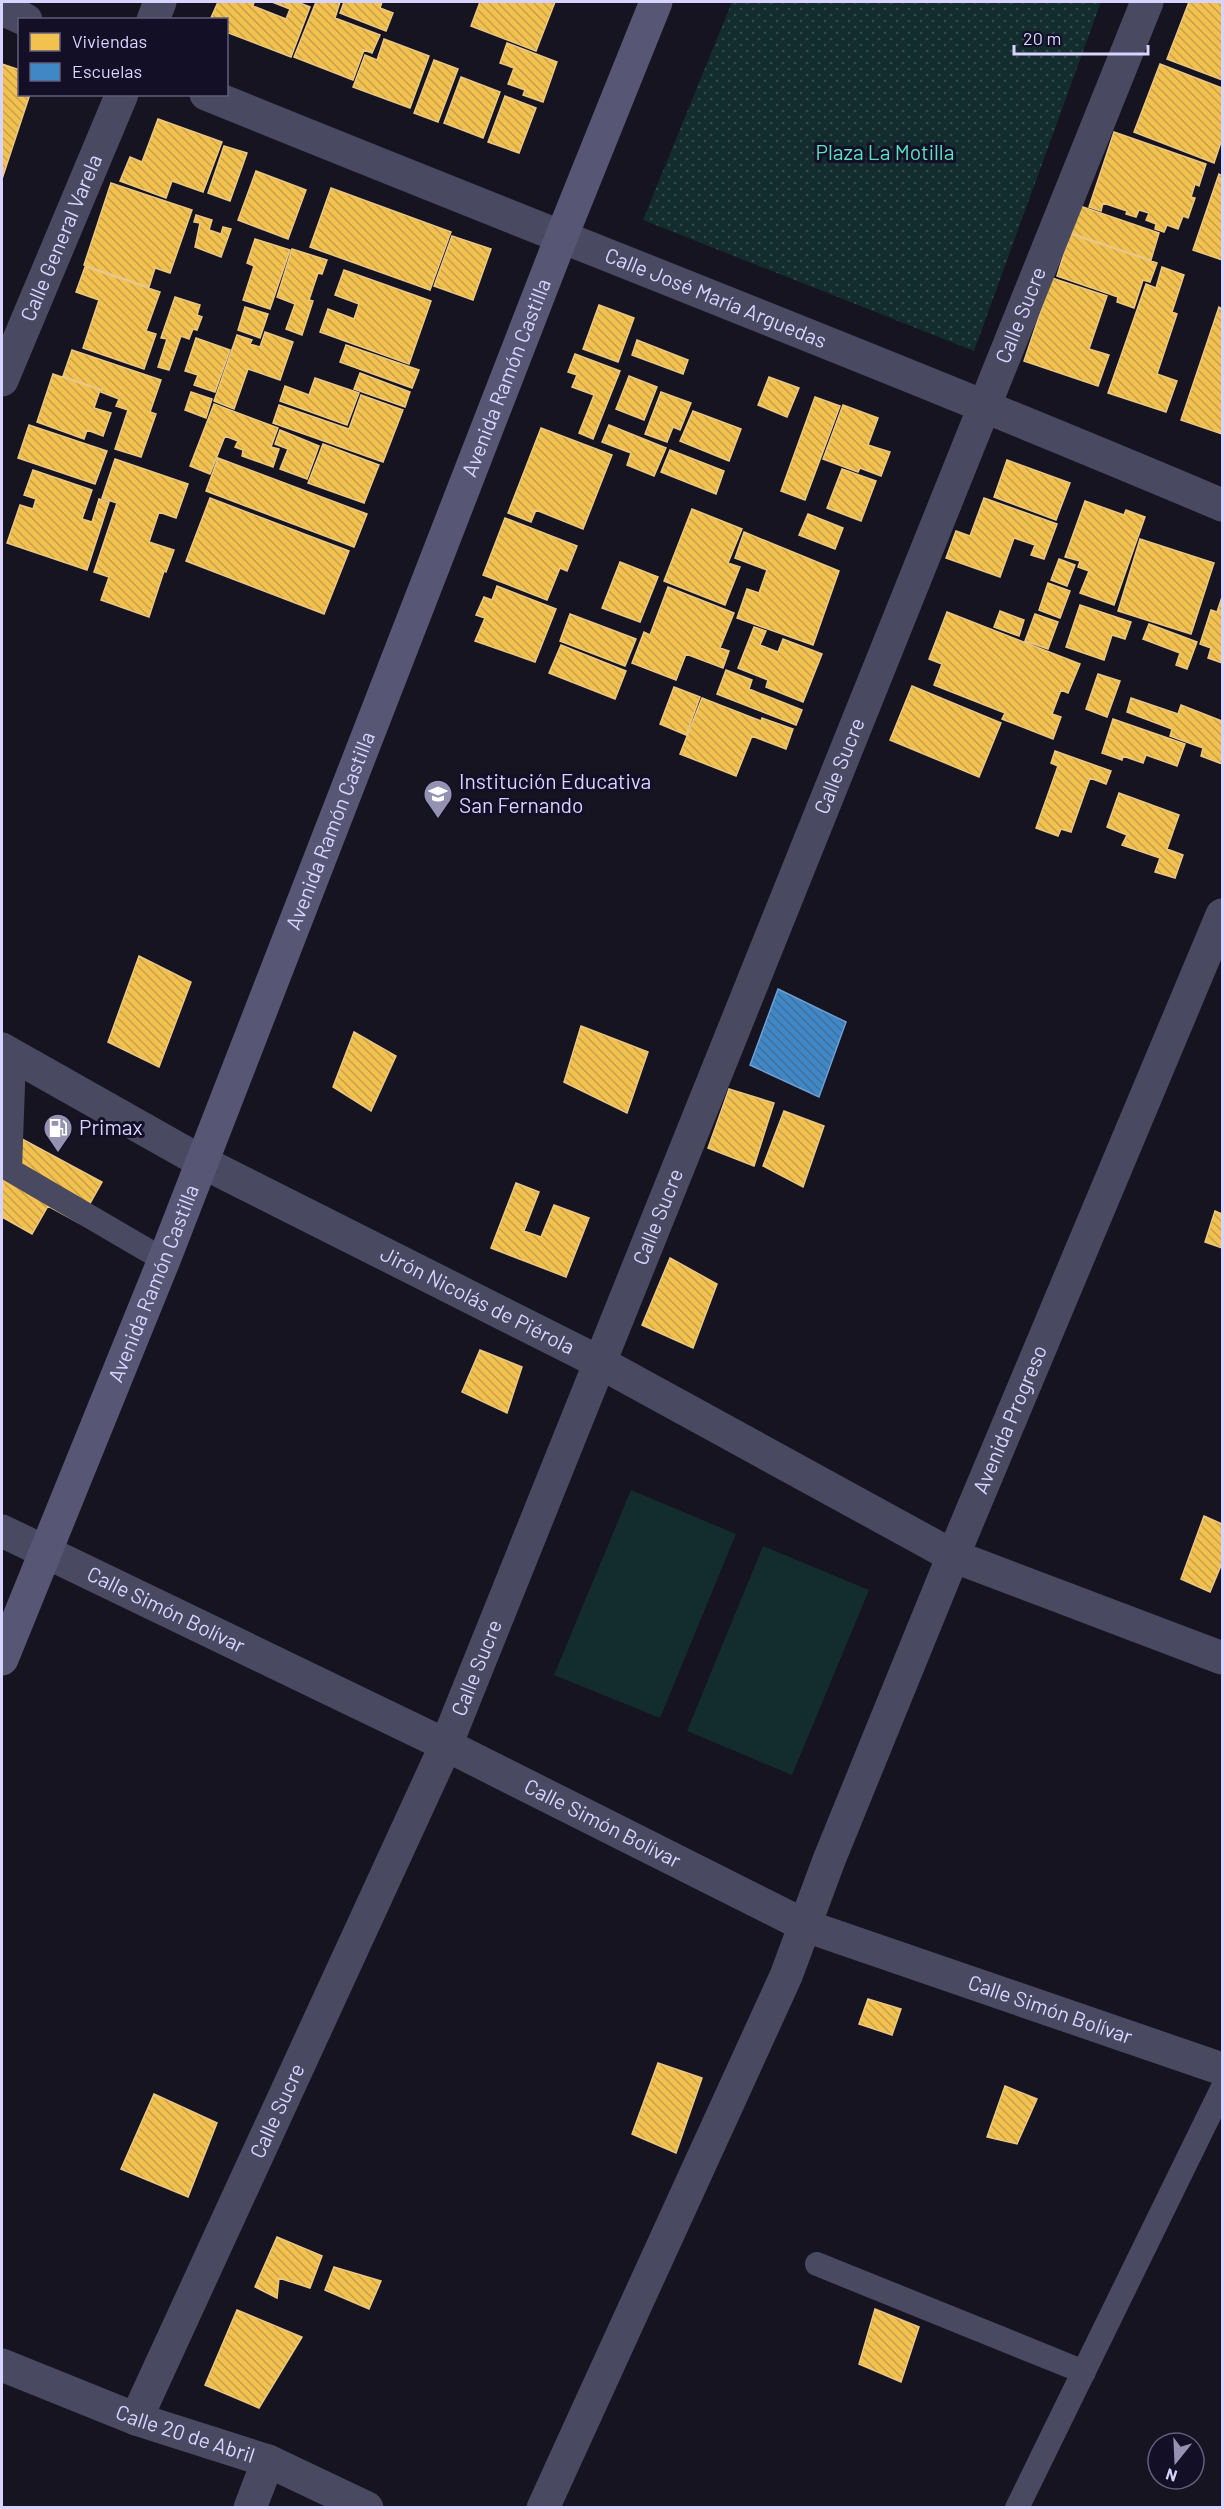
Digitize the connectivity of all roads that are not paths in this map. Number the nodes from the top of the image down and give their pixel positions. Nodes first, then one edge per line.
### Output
1 (160, 2) edge
2 (656, 2) edge
3 (1147, 2) edge
4 (2, 9) edge
5 (22, 18) edge
6 (154, 18) edge
7 (121, 96) edge
8 (211, 96) edge
9 (561, 238) junction
10 (2, 380) edge
11 (986, 406) junction
12 (1222, 505) edge
13 (1222, 915) edge
14 (8, 1053) edge
15 (202, 1162) junction
16 (164, 1260) junction
17 (599, 1362) junction
18 (2, 1531) edge
19 (44, 1552) junction
20 (953, 1556) junction
21 (1222, 1658) edge
22 (2, 1659) edge
23 (446, 1745) junction
24 (806, 1926) junction
25 (1222, 2069) edge
26 (1222, 2090) edge
27 (817, 2264) dead end
28 (2, 2365) edge
29 (1084, 2372) junction
30 (136, 2419) junction
31 (268, 2462) junction
32 (250, 2508) edge
33 (367, 2508) edge
34 (543, 2508) edge
35 (1017, 2508) edge

1 - 6 street
2 - 9 main road, Avenida Ramón Castilla
3 - 11 street, Calle Sucre
4 - 5 street
7 - 10 street, Calle General Varela
8 - 9 street, Calle José María Arguedas
9 - 11 street, Calle José María Arguedas
9 - 15 main road, Avenida Ramón Castilla
11 - 12 street, Calle José María Arguedas
11 - 17 street, Calle Sucre
13 - 20 street, Avenida Progreso
14 - 15 street, Jirón Nicolás de Piérola
14 - 16 lane
15 - 16 main road, Avenida Ramón Castilla
15 - 17 street, Jirón Nicolás de Piérola
16 - 19 main road, Avenida Ramón Castilla
17 - 20 street, Jirón Nicolás de Piérola
17 - 23 street, Calle Sucre
18 - 19 street, Calle Simón Bolívar
19 - 22 main road, Avenida Ramón Castilla
19 - 23 street, Calle Simón Bolívar
20 - 21 street, Jirón Nicolás de Piérola
20 - 24 street, Avenida Progreso
23 - 24 street, Calle Simón Bolívar
23 - 30 street, Calle Sucre
24 - 25 street, Calle Simón Bolívar
24 - 34 street, Avenida Progreso
26 - 29 lane
27 - 29 lane
28 - 30 street, Calle 20 de Abril
29 - 35 lane
30 - 31 street, Calle 20 de Abril
31 - 32 street
31 - 33 street, Calle 20 de Abril

